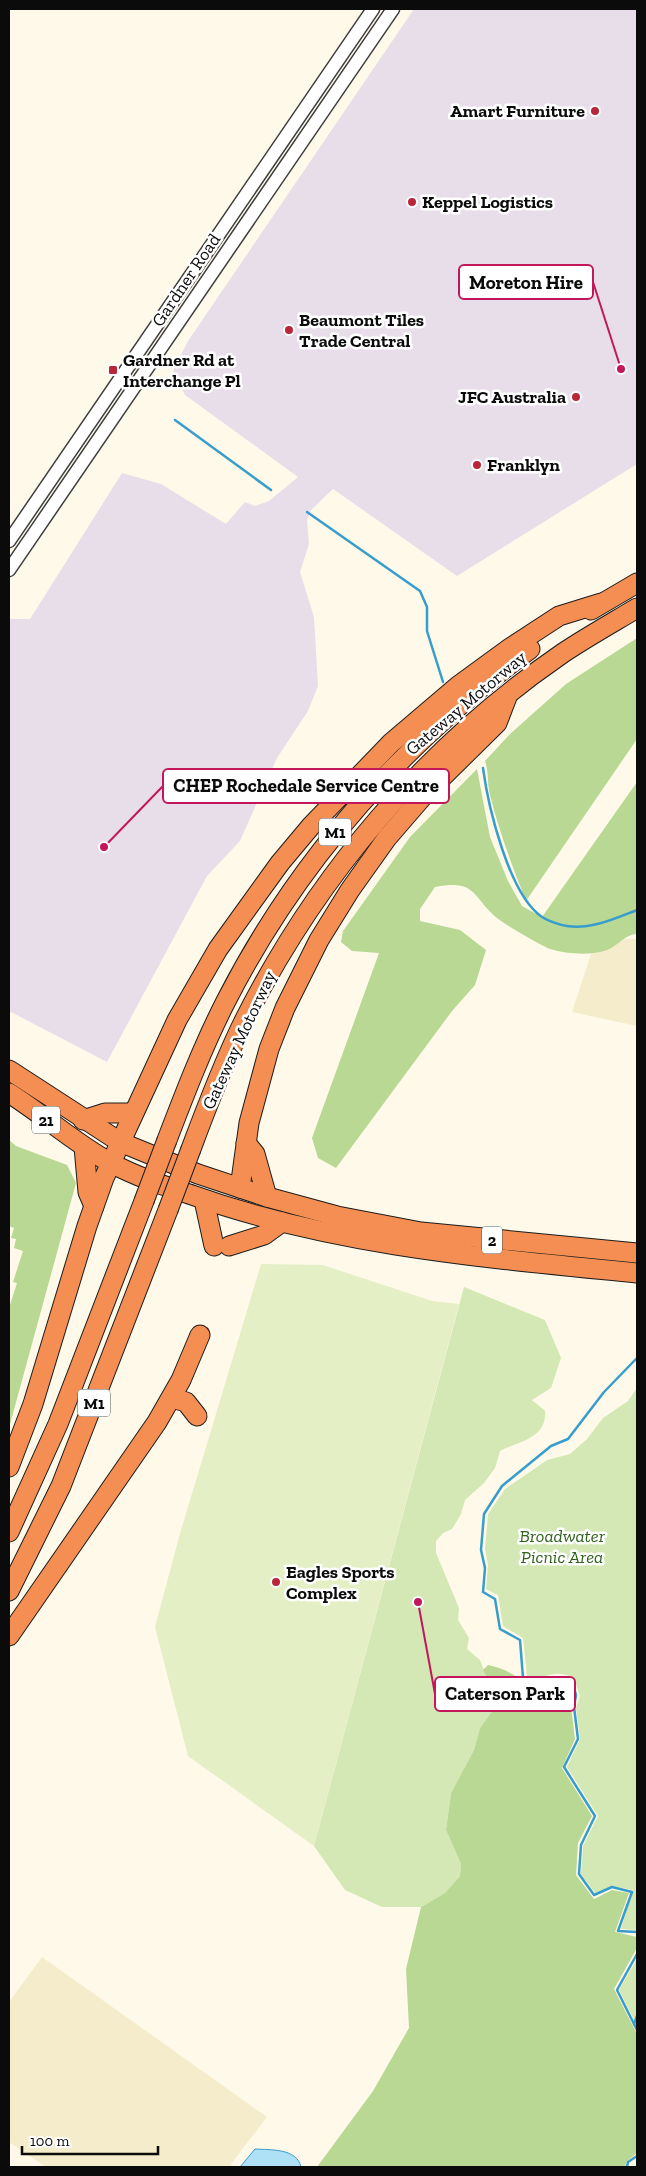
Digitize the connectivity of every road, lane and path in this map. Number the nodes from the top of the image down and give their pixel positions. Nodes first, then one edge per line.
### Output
1 (373, 9) edge
2 (393, 9) edge
3 (9, 540) edge
4 (9, 570) edge
5 (637, 583) edge
6 (601, 603) junction
7 (637, 608) edge
8 (508, 694) junction
9 (9, 1070) edge
10 (9, 1093) edge
11 (133, 1113) junction
12 (83, 1120) junction
13 (120, 1142) junction
14 (246, 1143) junction
15 (84, 1147) junction
16 (111, 1163) junction
17 (240, 1188) junction
18 (267, 1197) junction
19 (204, 1200) junction
20 (94, 1206) junction
21 (282, 1222) junction
22 (632, 1253) edge
23 (631, 1272) edge
24 (200, 1335) dead end
25 (172, 1398) junction
26 (197, 1416) dead end
27 (9, 1467) edge
28 (9, 1532) edge
29 (9, 1591) edge
30 (9, 1636) edge

1 - 3 street, Gardner Road
2 - 4 street, Gardner Road
5 - 6 highway, Gateway Motorway / M1
6 - 11 highway
6 - 28 highway, Gateway Motorway / M1, bridge
7 - 8 highway, Gateway Motorway / M1
8 - 14 highway
8 - 29 highway, Gateway Motorway / M1, bridge
9 - 12 highway, 21
10 - 15 highway, 21
11 - 12 highway
11 - 13 highway
12 - 13 highway, 21
13 - 16 highway
13 - 17 highway, 2
14 - 17 highway
14 - 18 highway
15 - 16 highway, 21
15 - 20 highway
16 - 19 highway, 2
16 - 20 highway
17 - 18 highway, 2
18 - 22 highway, 2
19 - 21 highway, 2
19 - 21 highway
20 - 27 highway
21 - 23 highway, 2
24 - 25 highway
25 - 26 highway
25 - 30 highway

